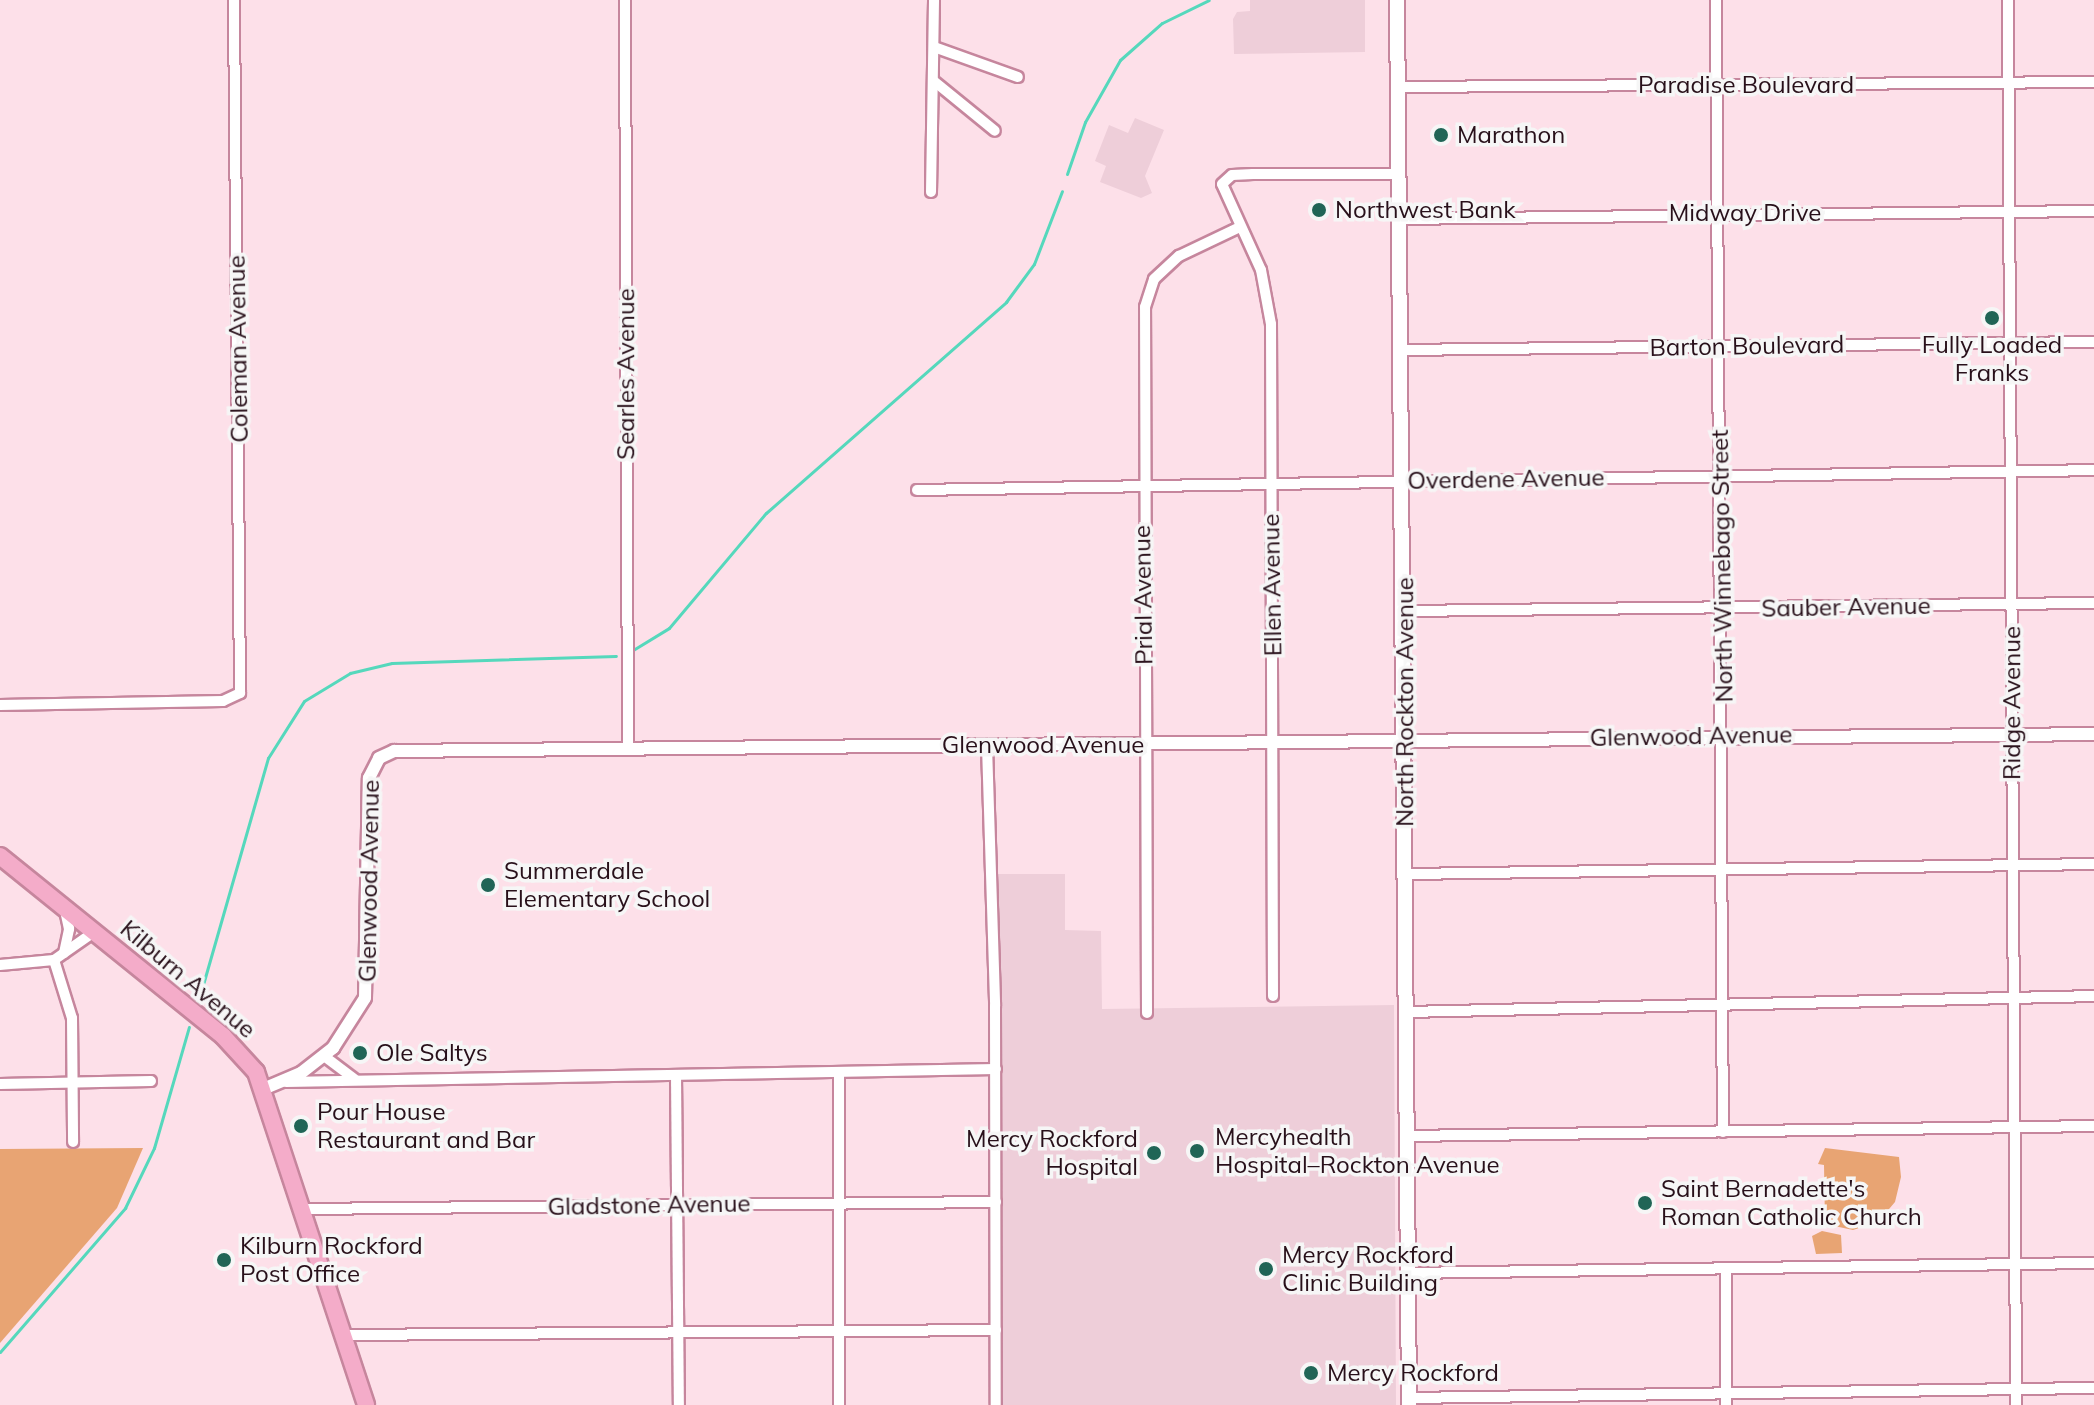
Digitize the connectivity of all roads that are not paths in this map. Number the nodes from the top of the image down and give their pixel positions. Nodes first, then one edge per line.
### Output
1 (234, 0) edge
2 (625, 0) edge
3 (934, 0) edge
4 (1397, 0) edge
5 (1716, 0) edge
6 (2008, 0) edge
7 (934, 47) junction
8 (1018, 77) dead end
9 (935, 82) junction
10 (2094, 82) edge
11 (2009, 83) junction
12 (1718, 85) junction
13 (1398, 87) junction
14 (995, 131) dead end
15 (1397, 174) junction
16 (931, 192) dead end
17 (2094, 211) edge
18 (1717, 212) junction
19 (2009, 212) junction
20 (1397, 219) junction
21 (1240, 227) junction
22 (2094, 342) edge
23 (2010, 343) junction
24 (1720, 346) junction
25 (1400, 350) junction
26 (2094, 470) edge
27 (2011, 471) junction
28 (1722, 475) junction
29 (1403, 481) junction
30 (1271, 483) junction
31 (1142, 486) junction
32 (917, 490) dead end
33 (2094, 603) edge
34 (2012, 604) junction
35 (1720, 610) junction
36 (1405, 611) junction
37 (0, 705) edge
38 (1724, 734) junction
39 (2094, 734) edge
40 (2012, 736) junction
41 (1274, 744) junction
42 (1406, 744) junction
43 (1145, 745) junction
44 (987, 746) junction
45 (628, 748) junction
46 (0, 856) edge
47 (2094, 864) edge
48 (2013, 865) junction
49 (1723, 871) junction
50 (1407, 874) junction
51 (64, 908) junction
52 (94, 932) junction
53 (64, 953) junction
54 (54, 960) junction
55 (0, 965) edge
56 (1273, 996) dead end
57 (2094, 996) edge
58 (2014, 997) junction
59 (1724, 1001) junction
60 (1407, 1012) junction
61 (1147, 1013) dead end
62 (324, 1056) junction
63 (996, 1069) junction
64 (839, 1072) junction
65 (676, 1075) junction
66 (354, 1079) junction
67 (151, 1081) dead end
68 (286, 1082) junction
69 (0, 1084) edge
70 (73, 1084) junction
71 (263, 1089) junction
72 (2094, 1126) edge
73 (2015, 1128) junction
74 (1723, 1132) junction
75 (1406, 1136) junction
76 (73, 1142) dead end
77 (837, 1202) junction
78 (996, 1202) junction
79 (677, 1204) junction
80 (303, 1209) junction
81 (2094, 1263) edge
82 (2015, 1265) junction
83 (1726, 1269) junction
84 (1408, 1273) junction
85 (996, 1330) junction
86 (837, 1331) junction
87 (678, 1332) junction
88 (343, 1335) junction
89 (2094, 1388) edge
90 (2016, 1390) junction
91 (1870, 1393) junction
92 (1726, 1400) edge
93 (1408, 1401) edge
94 (1585, 1401) edge
95 (366, 1405) edge
96 (679, 1405) edge
97 (839, 1405) edge
98 (996, 1405) edge
99 (1871, 1405) edge
100 (2016, 1405) edge

1 - 37 street, Coleman Avenue
2 - 45 street, Searles Avenue
3 - 7 street
4 - 13 main road, North Rockton Avenue
5 - 12 street, North Winnebago Street
6 - 11 street, Ridge Avenue
7 - 8 street
7 - 9 street
9 - 14 street
9 - 16 street
10 - 11 street, Paradise Boulevard
11 - 12 street, Paradise Boulevard
11 - 19 street, Ridge Avenue
12 - 13 street, Paradise Boulevard
12 - 18 street, North Winnebago Street
13 - 15 main road, North Rockton Avenue
15 - 20 main road, North Rockton Avenue
15 - 21 street, Ellen Avenue
17 - 19 street, Midway Drive
18 - 19 street, Midway Drive
18 - 20 street, Midway Drive
18 - 24 street, North Winnebago Street
19 - 23 street, Ridge Avenue
20 - 25 main road, North Rockton Avenue
21 - 30 street, Ellen Avenue
21 - 31 street, Prial Avenue
22 - 23 street, Barton Boulevard
23 - 24 street, Barton Boulevard
23 - 27 street, Ridge Avenue
24 - 25 street, Barton Boulevard
24 - 28 street, North Winnebago Street
25 - 29 main road, North Rockton Avenue
26 - 27 street, Overdene Avenue
27 - 28 street, Overdene Avenue
27 - 34 street, Ridge Avenue
28 - 29 street, Overdene Avenue
28 - 35 street, North Winnebago Street
29 - 30 street, Overdene Avenue
29 - 36 main road, North Rockton Avenue
30 - 31 street, Overdene Avenue
30 - 41 street, Ellen Avenue
31 - 32 street, Overdene Avenue
31 - 43 street, Prial Avenue
33 - 34 street, Sauber Avenue
34 - 35 street, Sauber Avenue
34 - 40 street, Ridge Avenue
35 - 36 street, Sauber Avenue
35 - 38 street, North Winnebago Street
36 - 42 main road, North Rockton Avenue
38 - 40 street, Glenwood Avenue
38 - 42 street, Glenwood Avenue
38 - 49 street, North Winnebago Street
39 - 40 street, Glenwood Avenue
40 - 48 street, Ridge Avenue
41 - 42 street, Glenwood Avenue
41 - 43 street, Glenwood Avenue
41 - 56 street, Ellen Avenue
42 - 50 main road, North Rockton Avenue
43 - 44 street, Glenwood Avenue
43 - 61 street, Prial Avenue
44 - 45 street, Glenwood Avenue
44 - 63 street
45 - 62 street, Glenwood Avenue
46 - 51 main road, Kilburn Avenue
47 - 48 street
48 - 49 street
48 - 58 street, Ridge Avenue
49 - 50 street
49 - 59 street, North Winnebago Street
50 - 60 main road, North Rockton Avenue
51 - 52 main road, Kilburn Avenue
51 - 53 street
52 - 53 street
52 - 71 main road, Kilburn Avenue
53 - 54 street
54 - 55 street
54 - 70 street
57 - 58 street
58 - 59 street
58 - 73 street, Ridge Avenue
59 - 60 street
59 - 74 street, North Winnebago Street
60 - 75 main road, North Rockton Avenue
62 - 66 street
62 - 68 street, Glenwood Avenue
63 - 64 street
63 - 78 street
64 - 65 street
64 - 77 street
65 - 66 street
65 - 79 street
66 - 68 street
67 - 70 street
68 - 71 street, Glenwood Avenue
69 - 70 street
70 - 76 street
71 - 80 main road, Kilburn Avenue
72 - 73 street
73 - 74 street
73 - 82 street, Ridge Avenue
74 - 75 street
75 - 84 main road, North Rockton Avenue
77 - 78 street, Gladstone Avenue
77 - 79 street, Gladstone Avenue
77 - 86 street
78 - 85 street
79 - 80 street, Gladstone Avenue
79 - 87 street
80 - 88 main road, Kilburn Avenue
81 - 82 street
82 - 83 street
82 - 90 street, Ridge Avenue
83 - 84 street
83 - 92 street
84 - 93 main road, North Rockton Avenue
85 - 86 street
85 - 98 street
86 - 87 street
86 - 97 street
87 - 88 street
87 - 96 street
88 - 95 main road, Kilburn Avenue
89 - 90 street
90 - 91 street
90 - 100 street, Ridge Avenue
91 - 92 street
91 - 99 street
92 - 94 street
93 - 94 street

